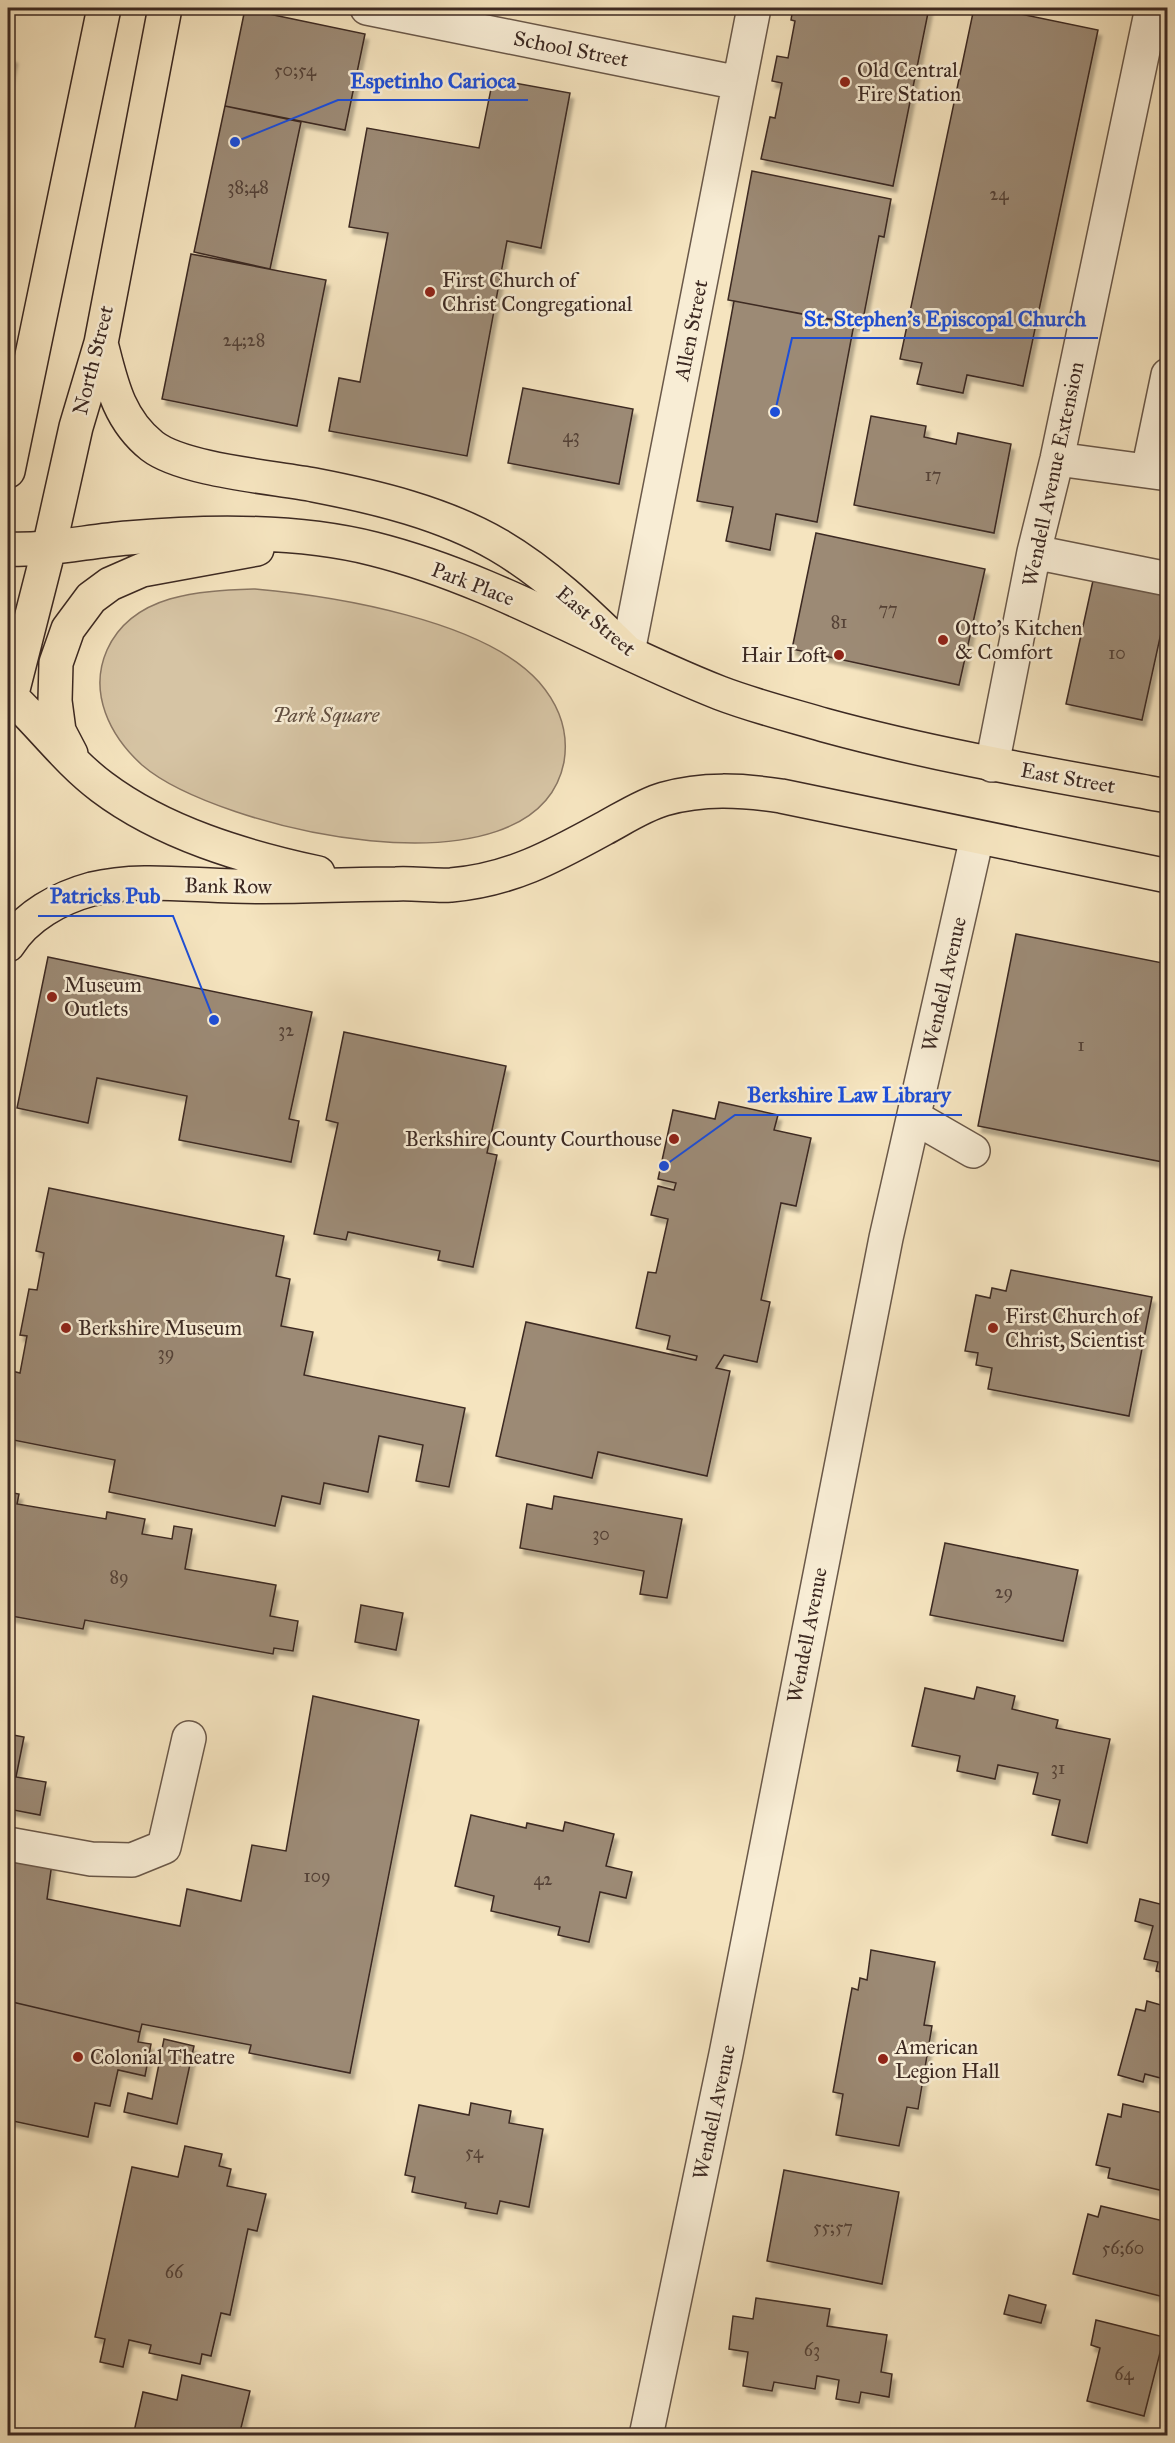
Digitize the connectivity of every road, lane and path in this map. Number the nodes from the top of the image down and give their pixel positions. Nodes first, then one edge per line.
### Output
1 (104, 8) edge
2 (165, 8) edge
3 (367, 8) edge
4 (754, 8) edge
5 (1152, 8) edge
6 (739, 83) junction
7 (101, 343) junction
8 (1167, 375) edge
9 (1057, 459) junction
10 (8, 471) edge
11 (1158, 473) edge
12 (311, 539) junction
13 (49, 548) junction
14 (8, 549) edge
15 (1034, 552) junction
16 (1167, 579) edge
17 (91, 598) joint
18 (628, 652) junction
19 (8, 700) edge
20 (75, 764) junction
21 (992, 765) junction
22 (1167, 796) edge
23 (977, 837) junction
24 (1167, 876) edge
25 (397, 884) junction
26 (8, 945) edge
27 (914, 1117) junction
28 (973, 1151) dead end
29 (189, 1738) dead end
30 (8, 1844) edge
31 (646, 2436) edge

1 - 10 main road
2 - 7 main road, North Street
3 - 6 street, School Street
4 - 6 street, Allen Street
5 - 9 street, Wendell Avenue Extension
6 - 18 street, Allen Street
7 - 13 main road, North Street
7 - 18 main road, East Street
8 - 11 street
9 - 11 street
9 - 15 street, Wendell Avenue Extension
12 - 13 main road, Park Place
12 - 17 main road, Park Place
12 - 18 main road, Park Place
13 - 14 main road, Park Place
13 - 19 main road, North Street
15 - 16 street
15 - 21 street, Wendell Avenue Extension
17 - 20 main road, Bank Row
18 - 21 main road, East Street
19 - 20 main road, Bank Row
20 - 25 main road, Bank Row
21 - 22 main road, East Street
23 - 24 main road
23 - 25 main road, Bank Row
23 - 27 street, Wendell Avenue
25 - 26 main road, Bank Row
27 - 28 street
27 - 31 street, Wendell Avenue
29 - 30 street

